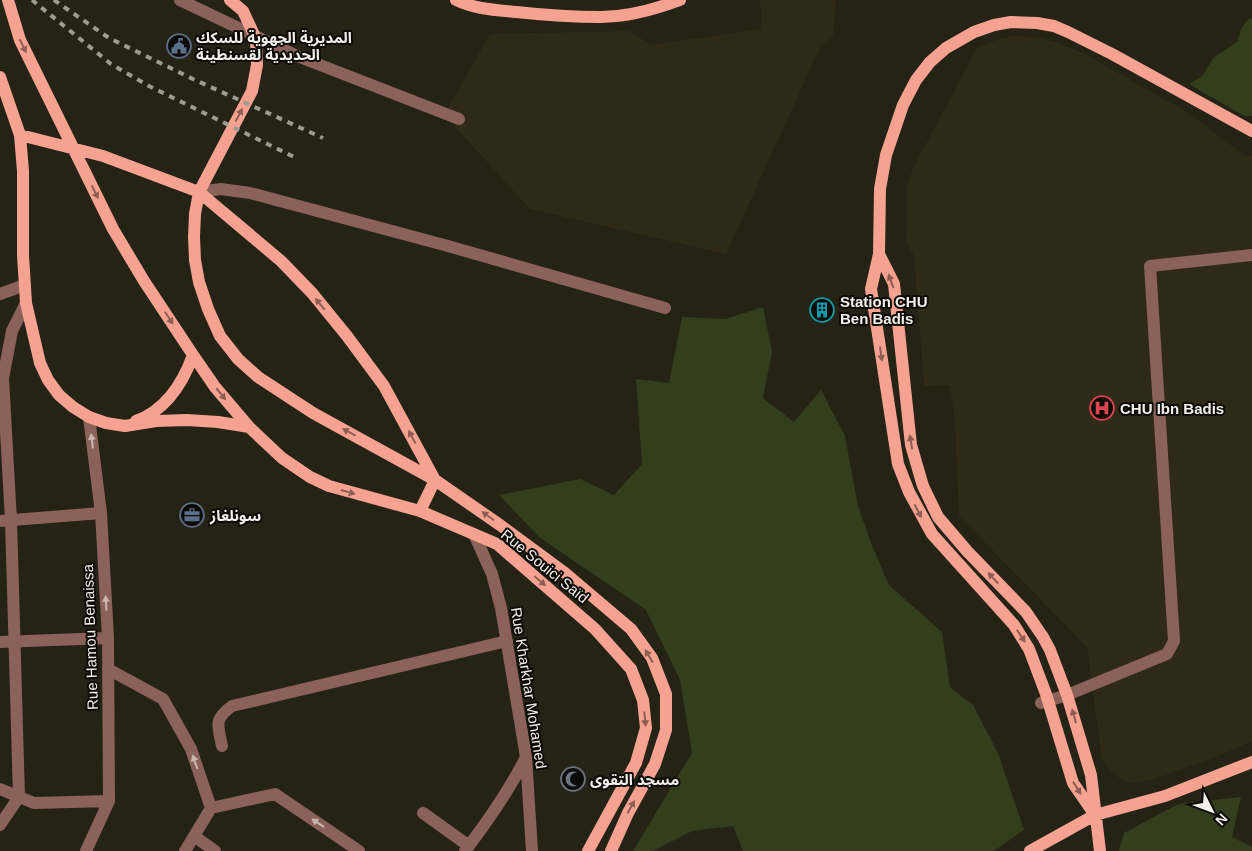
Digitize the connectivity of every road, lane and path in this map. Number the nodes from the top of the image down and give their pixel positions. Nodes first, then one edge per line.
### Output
1 (8, 0) edge
2 (180, 0) edge
3 (230, 0) edge
4 (456, 0) edge
5 (680, 0) edge
6 (0, 77) edge
7 (459, 119) dead end
8 (1252, 131) edge
9 (20, 135) junction
10 (199, 192) junction
11 (879, 254) junction
12 (1252, 255) edge
13 (25, 285) junction
14 (0, 294) edge
15 (26, 304) junction
16 (665, 308) dead end
17 (193, 355) junction
18 (89, 417) junction
19 (124, 426) junction
20 (249, 427) junction
21 (435, 480) junction
22 (420, 511) junction
23 (101, 513) junction
24 (5, 521) edge
25 (474, 534) junction
26 (108, 638) junction
27 (14, 641) junction
28 (506, 641) junction
29 (0, 642) edge
30 (108, 669) junction
31 (1068, 695) junction
32 (1044, 701) junction
33 (222, 746) dead end
34 (526, 757) junction
35 (1252, 762) edge
36 (0, 789) edge
37 (19, 797) junction
38 (109, 801) junction
39 (211, 808) junction
40 (423, 813) dead end
41 (1095, 815) junction
42 (0, 825) edge
43 (194, 836) junction
44 (467, 848) edge
45 (86, 851) edge
46 (185, 851) edge
47 (215, 851) edge
48 (359, 851) edge
49 (532, 851) edge
50 (588, 851) edge
51 (611, 851) edge
52 (1030, 851) edge
53 (1100, 851) edge

1 -> 17 main road, Rue Souici Saïd
2 - 7 street
10 -> 3 main road
4 - 5 main road
6 - 9 main road
8 - 11 main road
9 - 10 main road
9 - 13 main road
10 - 16 street
21 -> 10 main road
21 -> 10 main road
31 -> 11 main road
11 -> 32 main road
12 - 31 street
13 - 14 street
13 - 15 main road
15 - 18 main road
15 - 24 street
17 - 19 main road
17 -> 20 main road, Rue Souici Saïd
18 - 19 main road
23 -> 18 street, Rue Hamou Benaissa
19 - 20 main road
20 -> 22 main road, Rue Souici Saïd
21 - 22 main road
51 -> 21 main road
22 - 25 main road, Rue Souici Saïd
23 - 24 street
26 -> 23 street, Rue Hamou Benaissa
24 - 27 street
25 - 28 street, Rue Kharkhar Mohamed
25 -> 50 main road, Rue Souici Saïd
26 - 27 street
26 - 30 street, Rue Hamou Benaissa
27 - 29 street
27 - 37 street
28 - 33 street
28 - 34 street, Rue Kharkhar Mohamed
30 - 38 street, Rue Hamou Benaissa
39 -> 30 street
31 - 32 street
41 -> 31 main road
32 -> 41 main road
34 - 44 street
34 - 49 street, Rue Kharkhar Mohamed
35 - 41 main road
36 - 37 street
37 - 38 street
37 - 42 street
38 - 45 street, Rue Hamou Benaissa
39 - 43 street
48 -> 39 street
40 - 44 street
41 - 52 main road
41 - 53 main road
43 - 46 street
43 - 47 street

